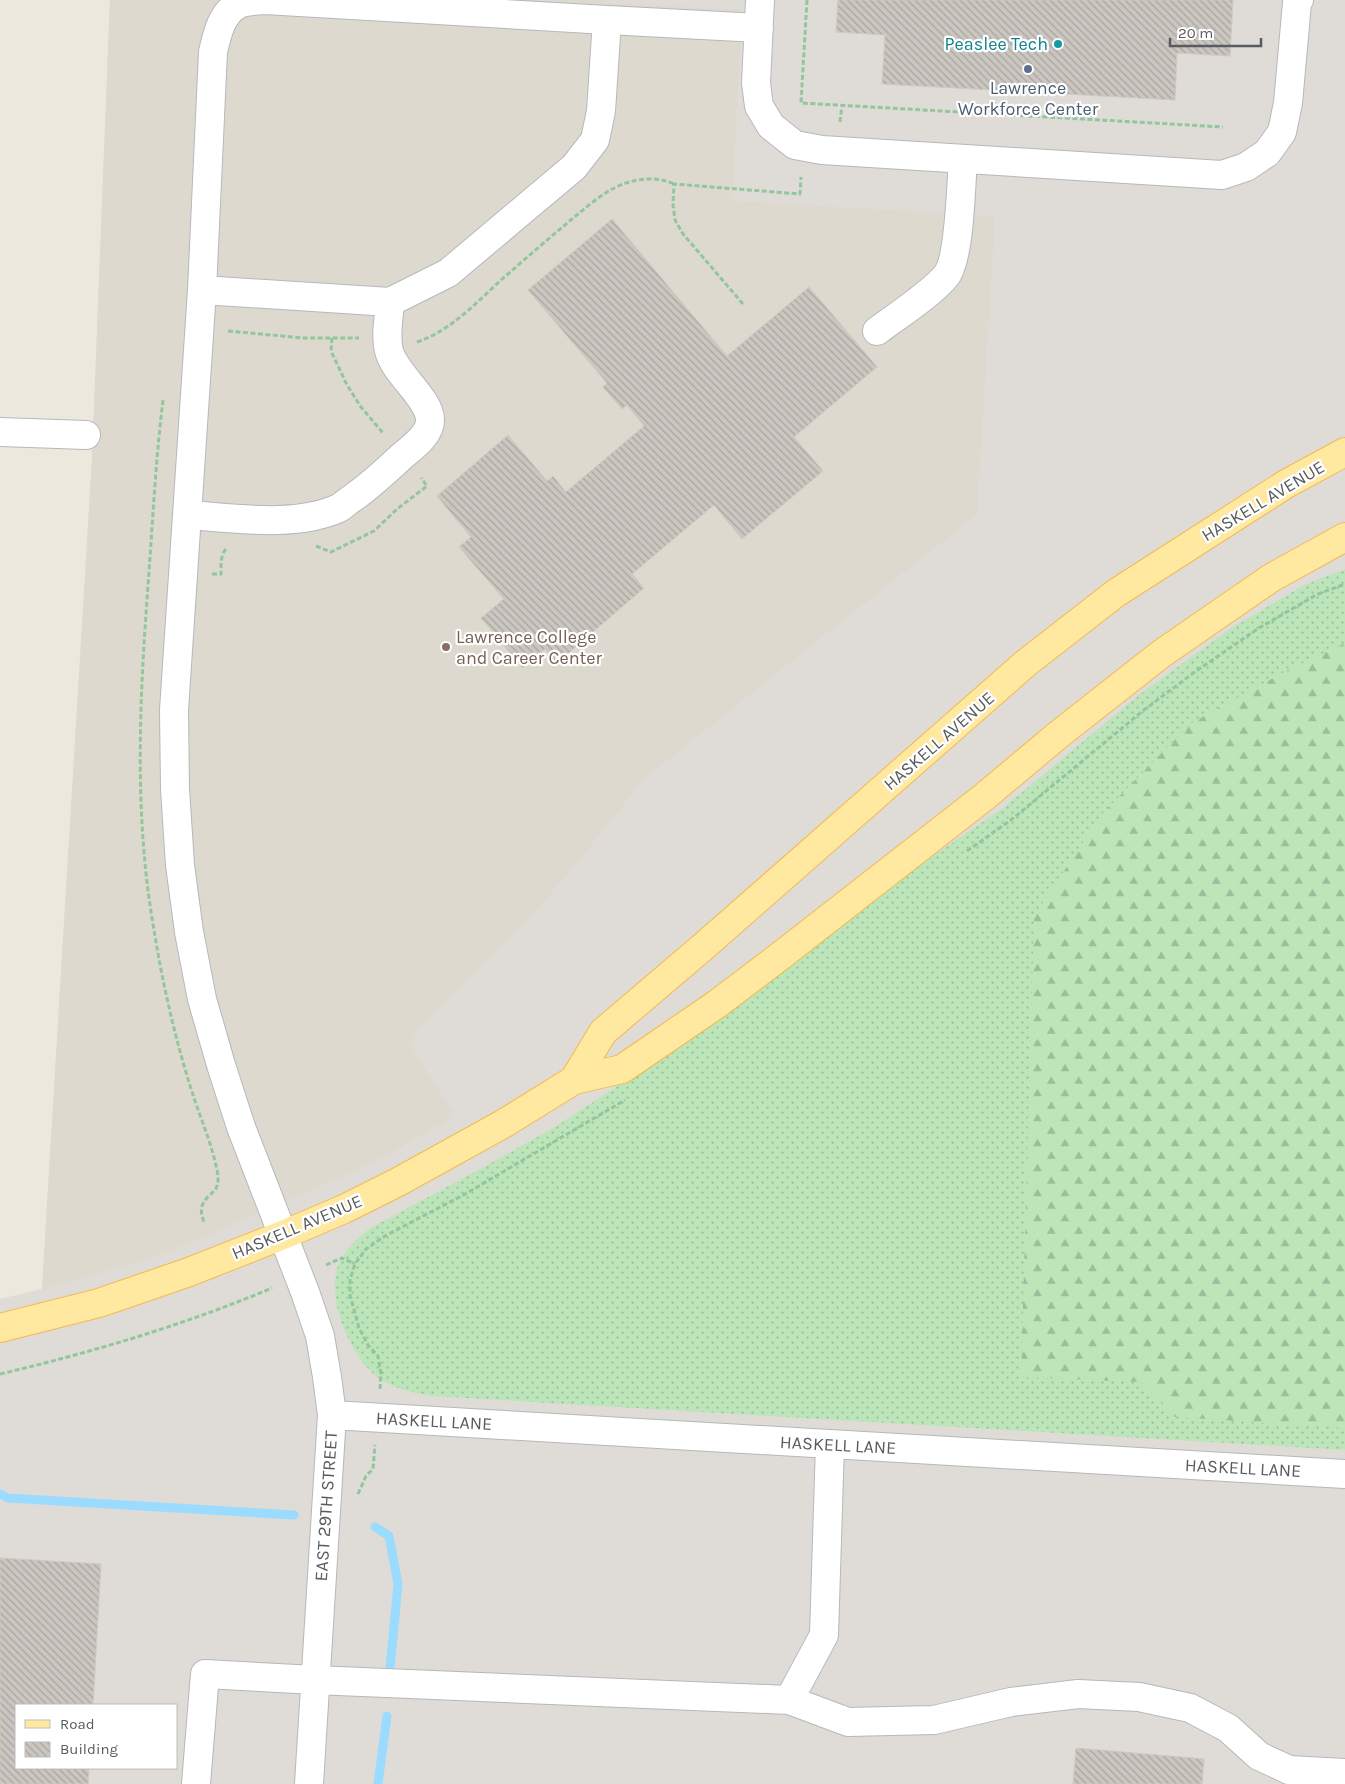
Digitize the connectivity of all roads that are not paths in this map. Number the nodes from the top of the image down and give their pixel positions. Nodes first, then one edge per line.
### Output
1 (264, 0) edge
2 (760, 0) edge
3 (1299, 0) edge
4 (615, 13) edge
5 (759, 28) junction
6 (963, 159) junction
7 (202, 290) junction
8 (390, 302) junction
9 (877, 331) dead end
10 (0, 432) edge
11 (86, 435) dead end
12 (1345, 452) edge
13 (188, 515) junction
14 (1345, 537) edge
15 (574, 1080) junction
16 (283, 1235) junction
17 (0, 1328) edge
18 (332, 1415) junction
19 (830, 1444) junction
20 (1345, 1474) edge
21 (315, 1680) junction
22 (789, 1700) junction
23 (1345, 1773) edge
24 (196, 1784) edge
25 (309, 1784) edge

1 - 4 street, EAST 29TH STREET
1 - 7 street, EAST 29TH STREET
2 - 5 street
3 - 6 street
4 - 5 street, EAST 29TH STREET
4 - 8 street
5 - 6 street
6 - 9 street
7 - 8 street
7 - 13 street, EAST 29TH STREET
8 - 13 street
10 - 11 street
12 - 15 main road, HASKELL AVENUE
13 - 16 street, EAST 29TH STREET
14 - 15 main road, HASKELL AVENUE
15 - 16 main road, HASKELL AVENUE
16 - 17 main road, HASKELL AVENUE
16 - 18 street, EAST 29TH STREET
18 - 19 street, HASKELL LANE
18 - 21 street, EAST 29TH STREET
19 - 20 street, HASKELL LANE
19 - 22 street
21 - 22 street
21 - 24 street
21 - 25 street, EAST 29TH STREET
22 - 23 street

